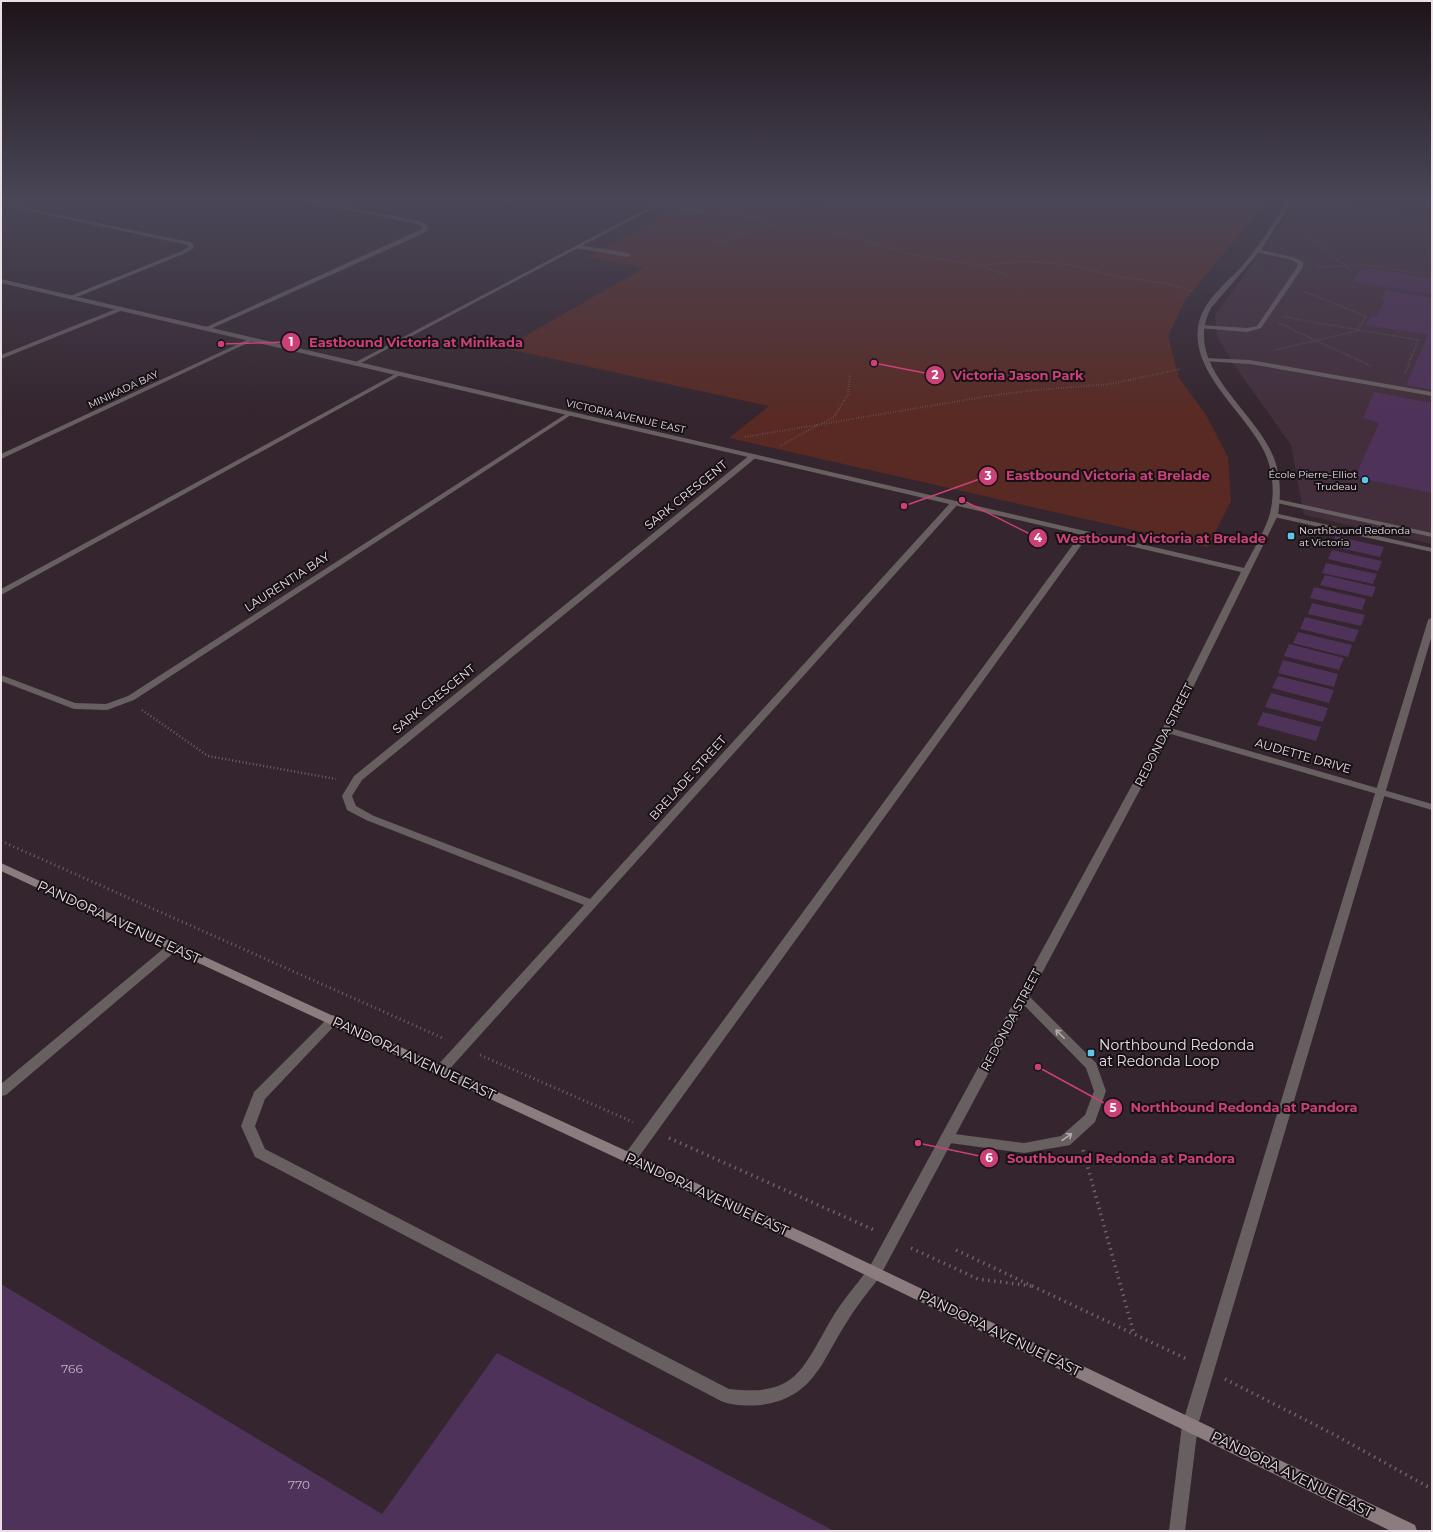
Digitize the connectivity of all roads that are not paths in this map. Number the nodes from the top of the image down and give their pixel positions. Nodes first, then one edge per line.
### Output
1 (131, 273) edge
2 (330, 273) edge
3 (528, 273) edge
4 (1238, 273) edge
5 (1296, 273) edge
6 (1, 281) edge
7 (72, 297) junction
8 (121, 309) junction
9 (1201, 327) junction
10 (206, 329) junction
11 (253, 339) junction
12 (1, 357) edge
13 (1205, 360) junction
14 (357, 363) junction
15 (401, 373) junction
16 (1432, 394) edge
17 (571, 413) junction
18 (754, 456) junction
19 (1, 457) edge
20 (1277, 501) junction
21 (955, 503) junction
22 (1274, 515) junction
23 (1086, 534) junction
24 (1432, 535) edge
25 (1432, 550) edge
26 (1247, 571) junction
27 (1, 592) edge
28 (1432, 620) edge
29 (1, 678) edge
30 (1167, 730) junction
31 (1381, 792) junction
32 (1432, 807) edge
33 (1, 867) edge
34 (592, 904) junction
35 (173, 947) junction
36 (1023, 997) junction
37 (333, 1020) junction
38 (441, 1070) junction
39 (1, 1091) edge
40 (947, 1138) junction
41 (630, 1158) junction
42 (874, 1273) junction
43 (1190, 1425) junction
44 (1177, 1531) edge
45 (1409, 1531) edge

1 - 7 street
2 - 10 street
3 - 14 street
4 - 9 street, REDONDA STREET
5 - 9 street
6 - 7 street, VICTORIA AVENUE EAST
7 - 8 street, VICTORIA AVENUE EAST
8 - 10 street, VICTORIA AVENUE EAST
8 - 12 street
9 - 13 street, REDONDA STREET
10 - 11 street, VICTORIA AVENUE EAST
11 - 14 street, VICTORIA AVENUE EAST
11 - 19 street, MINIKADA BAY
13 - 16 street
13 - 20 street, REDONDA STREET
14 - 15 street, VICTORIA AVENUE EAST
15 - 17 street, VICTORIA AVENUE EAST
15 - 27 street
17 - 18 street, VICTORIA AVENUE EAST
17 - 29 street, LAURENTIA BAY
18 - 21 street, VICTORIA AVENUE EAST
18 - 34 street, SARK CRESCENT
20 - 22 street, REDONDA STREET
20 - 24 street
21 - 23 street, VICTORIA AVENUE EAST
21 - 34 street, BRELADE STREET
22 - 25 street
22 - 26 street, REDONDA STREET
23 - 26 street, VICTORIA AVENUE EAST
23 - 41 street
26 - 30 street, REDONDA STREET
28 - 31 street
30 - 31 street, AUDETTE DRIVE
30 - 36 street, REDONDA STREET
31 - 32 street, AUDETTE DRIVE
31 - 43 street
33 - 35 main road, PANDORA AVENUE EAST
34 - 38 street, BRELADE STREET
35 - 37 main road, PANDORA AVENUE EAST
35 - 39 street
36 - 40 street, REDONDA STREET
40 -> 36 street
37 - 38 main road, PANDORA AVENUE EAST
37 - 42 street, REDONDA STREET
38 - 41 main road, PANDORA AVENUE EAST
40 - 42 street, REDONDA STREET
41 - 42 main road, PANDORA AVENUE EAST
42 - 43 main road, PANDORA AVENUE EAST
43 - 44 street
43 - 45 main road, PANDORA AVENUE EAST

